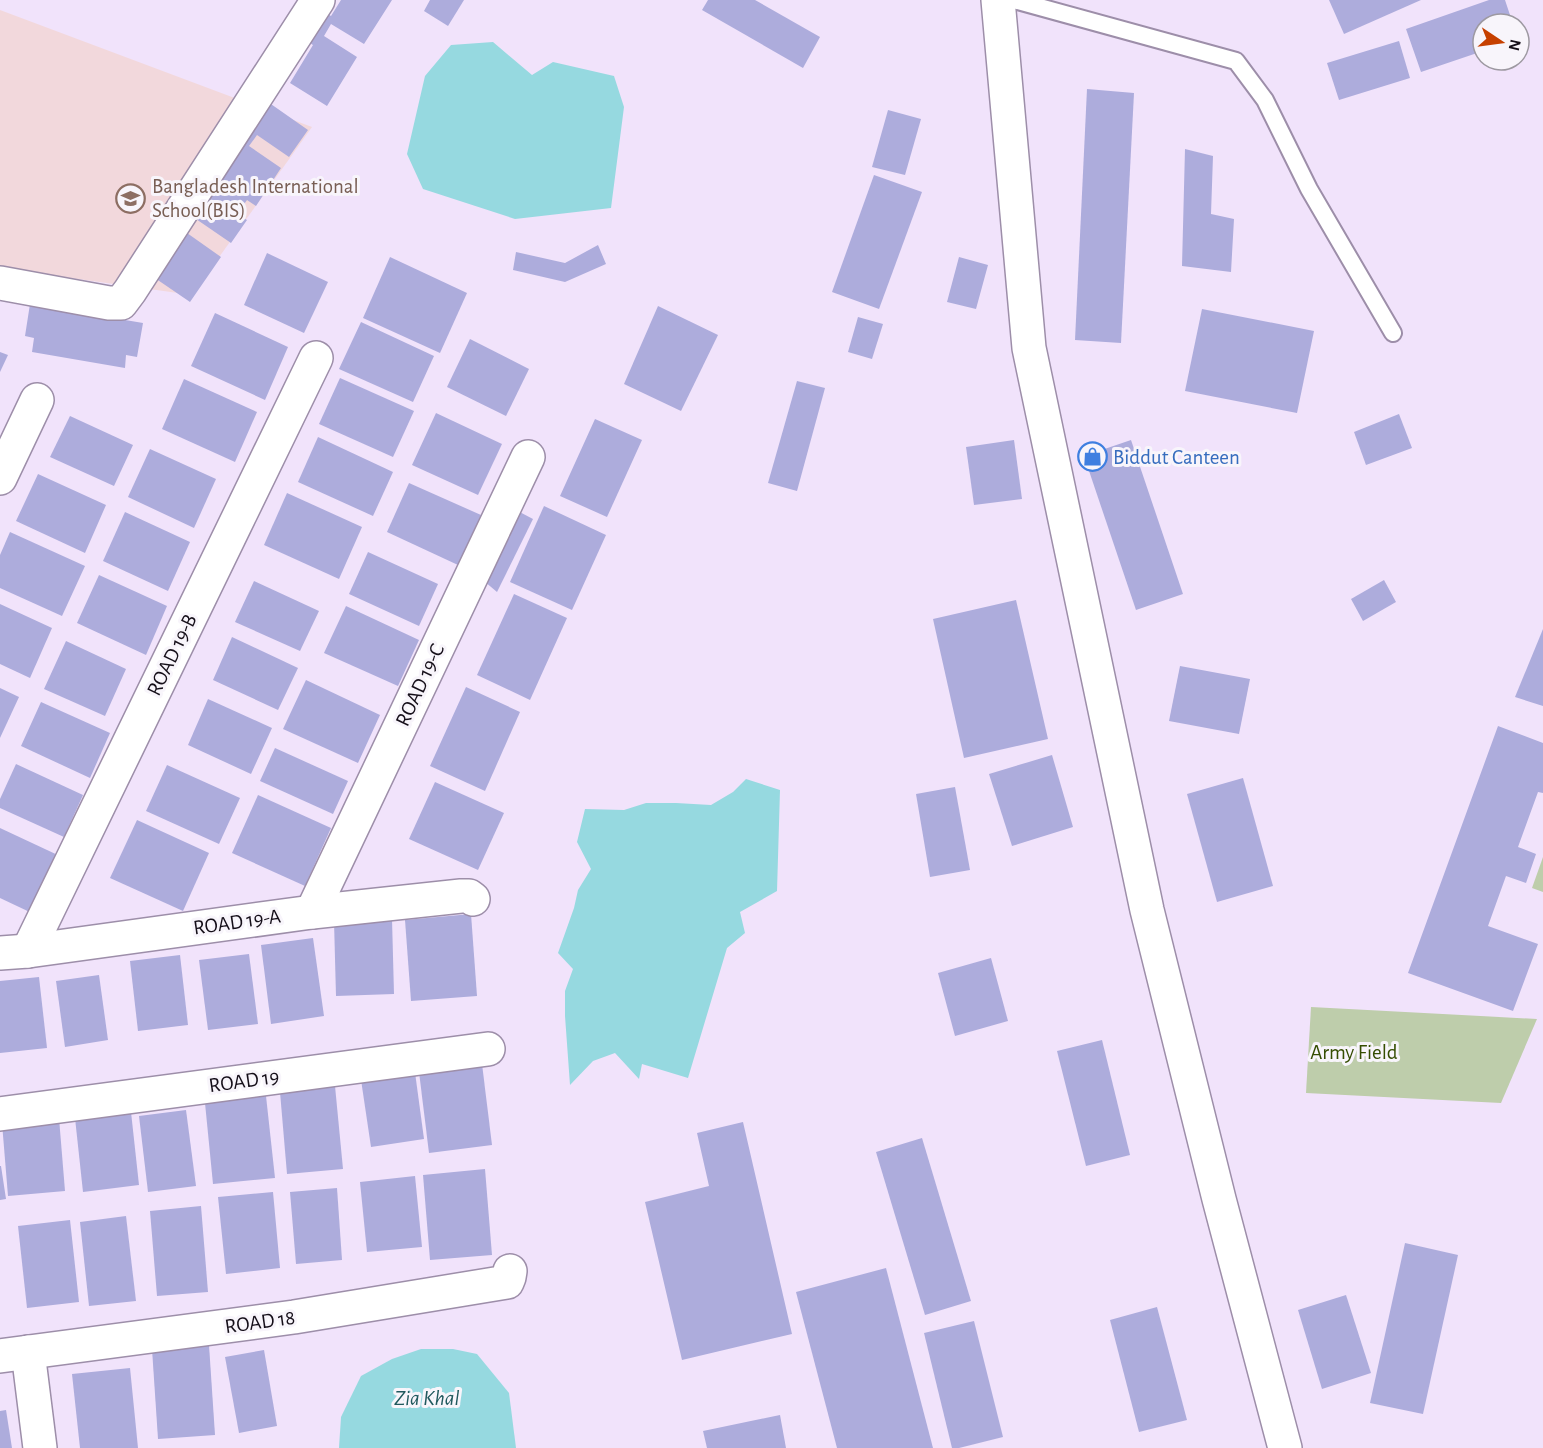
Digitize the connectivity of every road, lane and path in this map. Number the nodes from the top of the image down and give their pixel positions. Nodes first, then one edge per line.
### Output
1 (318, 0) edge
2 (998, 0) edge
3 (1014, 0) edge
4 (0, 284) edge
5 (1392, 333) dead end
6 (316, 358) dead end
7 (37, 400) dead end
8 (528, 457) dead end
9 (0, 478) edge
10 (473, 899) dead end
11 (312, 912) junction
12 (14, 952) edge
13 (489, 1049) dead end
14 (0, 1114) edge
15 (510, 1271) dead end
16 (14, 1354) edge
17 (40, 1448) edge
18 (1285, 1448) edge

1 - 4 street
2 - 18 street
3 - 5 lane
6 - 12 street, ROAD 19-B
7 - 9 street
8 - 11 street, ROAD 19-C
10 - 11 street, ROAD 19-A
11 - 12 street, ROAD 19-A
13 - 14 street, ROAD 19
15 - 16 street, ROAD 18
16 - 17 street

